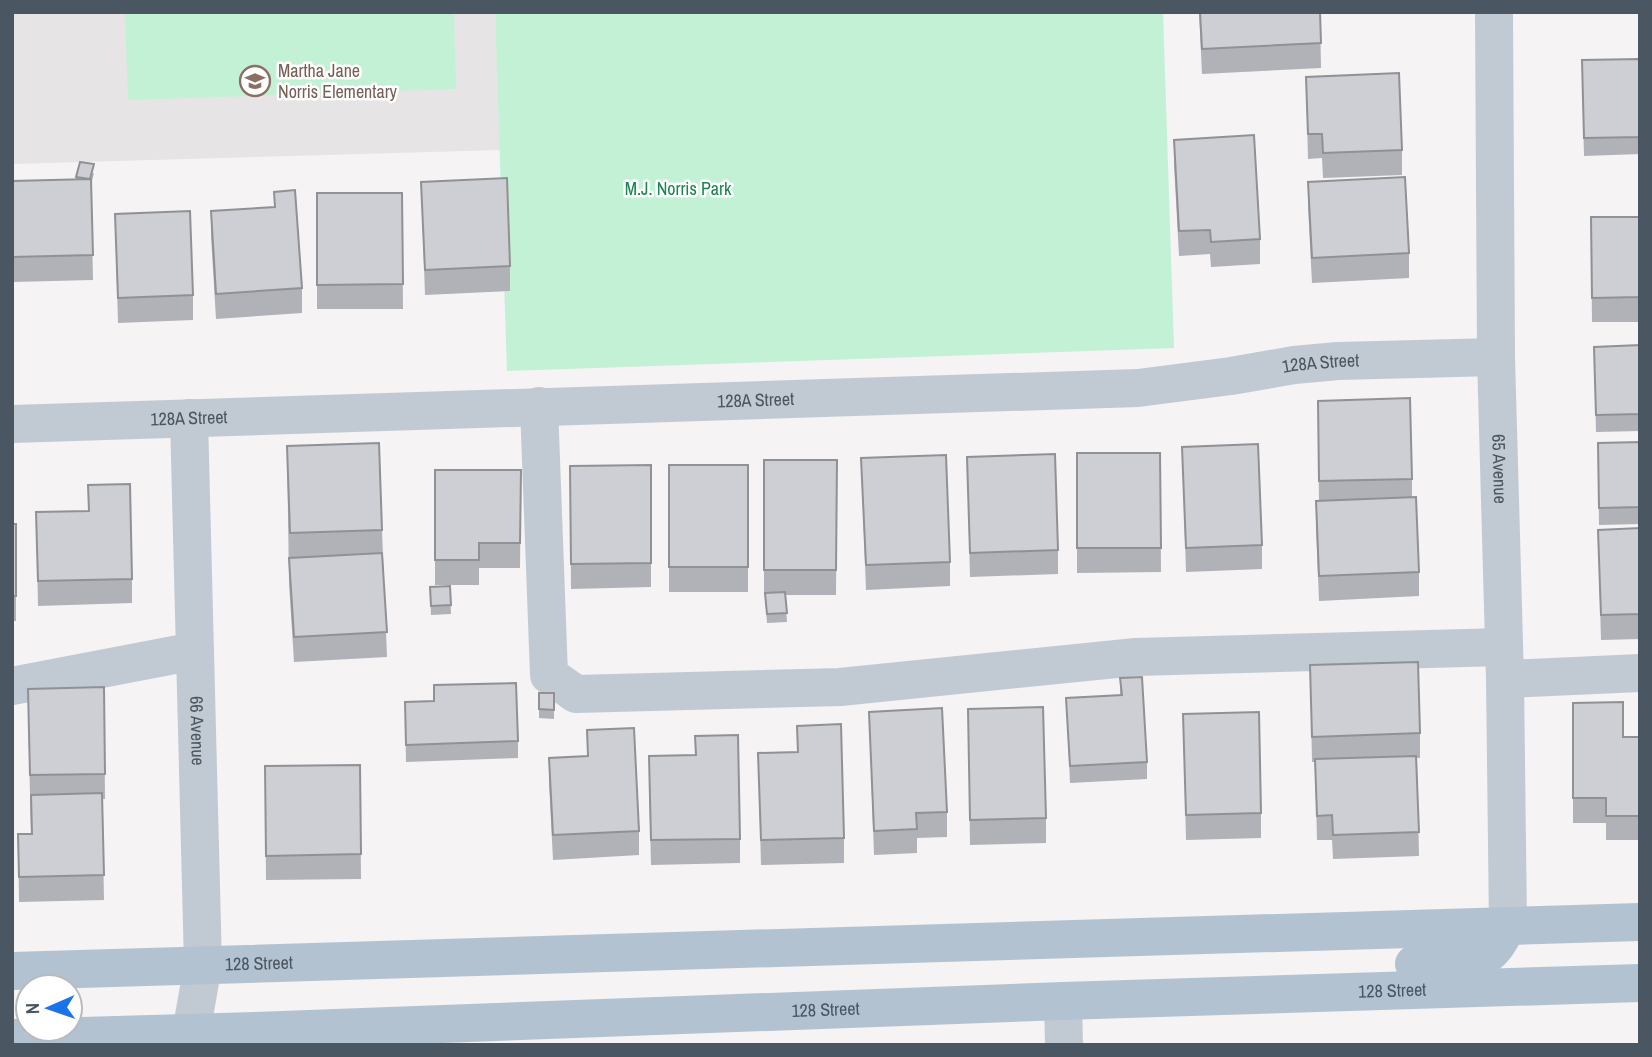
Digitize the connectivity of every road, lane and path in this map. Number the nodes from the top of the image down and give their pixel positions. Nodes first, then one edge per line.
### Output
1 (1494, 12) edge
2 (1496, 357) junction
3 (539, 406) junction
4 (189, 418) junction
5 (12, 424) edge
6 (195, 651) junction
7 (1504, 663) junction
8 (1640, 673) edge
9 (12, 686) edge
10 (1640, 922) edge
11 (1508, 926) junction
12 (202, 965) junction
13 (12, 971) edge
14 (1640, 983) edge
15 (1195, 997) junction
16 (1063, 1001) junction
17 (12, 1038) edge
18 (191, 1039) edge
19 (1064, 1045) edge

1 - 2 street, 65 Avenue
2 - 3 street, 128A Street
2 - 7 street, 65 Avenue
3 - 4 street, 128A Street
3 - 7 street
4 - 5 street, 128A Street
4 - 6 street, 66 Avenue
6 - 9 street
6 - 12 street, 66 Avenue
7 - 8 street
7 - 11 street, 65 Avenue
10 - 11 main road, 128 Street
11 - 12 main road, 128 Street
11 - 15 main road
12 - 13 main road, 128 Street
12 - 18 street, 66 Avenue
14 - 15 main road, 128 Street
15 - 16 main road, 128 Street
16 - 18 main road, 128 Street
16 - 19 street
17 - 18 main road, 128 Street

